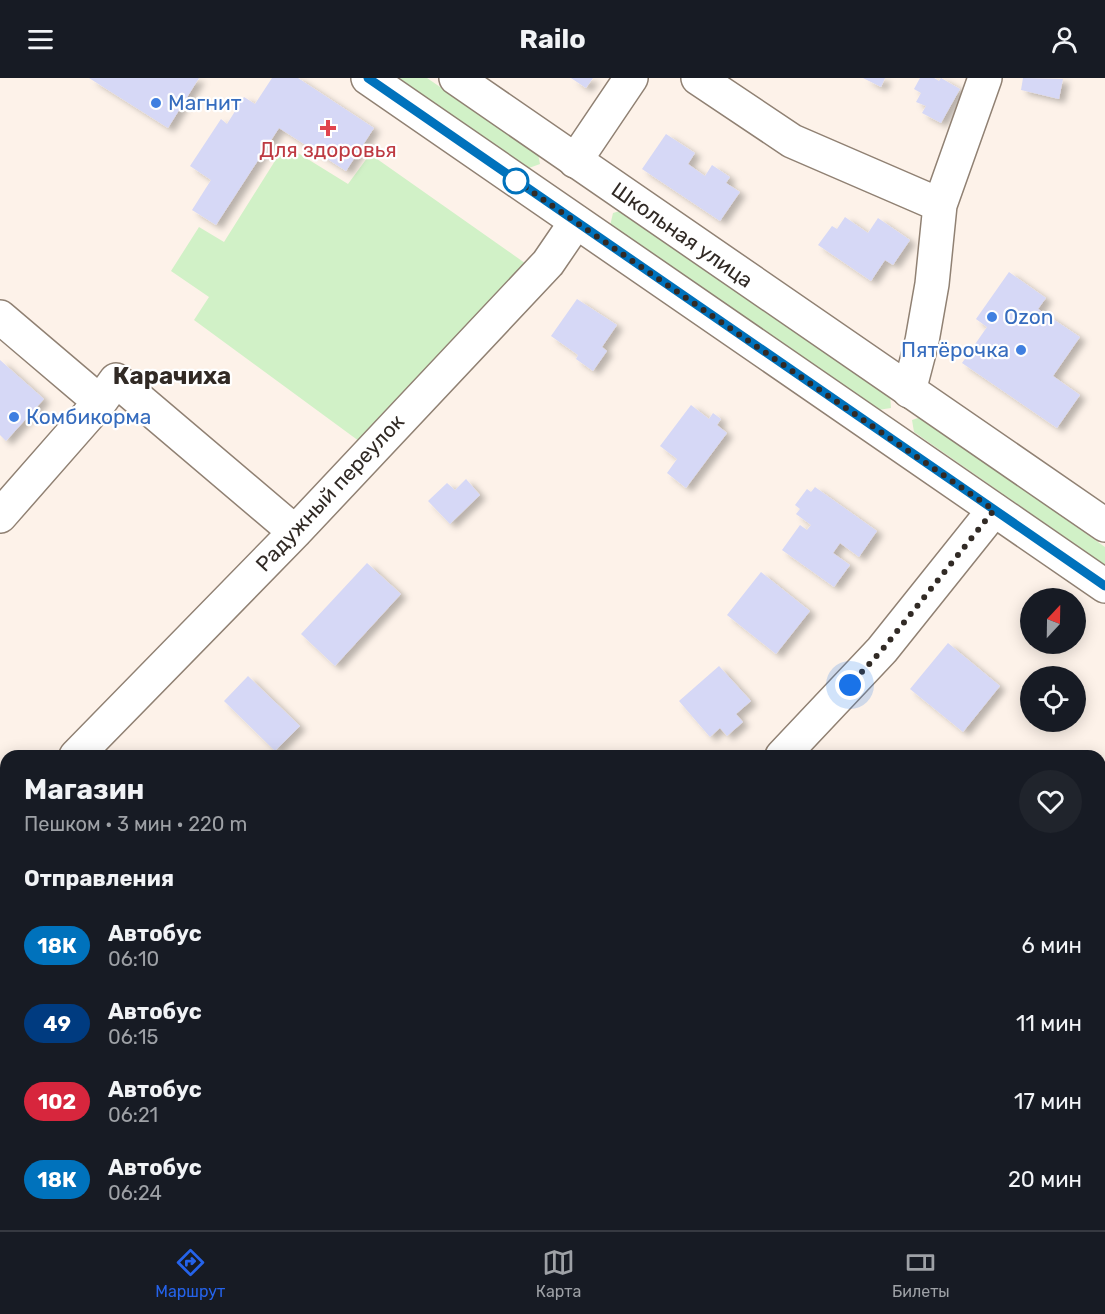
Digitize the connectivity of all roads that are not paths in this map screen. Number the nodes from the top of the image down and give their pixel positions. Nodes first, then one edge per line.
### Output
1 (368, 78) edge
2 (456, 78) edge
3 (631, 78) edge
4 (698, 78) edge
5 (985, 78) edge
6 (575, 161) junction
7 (604, 181) junction
8 (940, 206) junction
9 (576, 222) junction
10 (0, 317) edge
11 (909, 391) junction
12 (100, 402) junction
13 (882, 432) junction
14 (994, 510) junction
15 (0, 516) edge
16 (1105, 525) edge
17 (295, 532) junction
18 (1105, 586) edge
19 (82, 750) edge
20 (788, 750) edge

1 - 9 main road
2 - 6 main road, Школьная улица
3 - 6 main road
4 - 8 main road
5 - 8 main road
6 - 7 main road, Школьная улица
7 - 9 main road, Радужный переулок
7 - 11 main road, Школьная улица
8 - 11 main road
9 - 13 main road
9 - 17 main road, Радужный переулок
10 - 12 main road
11 - 13 main road
11 - 16 main road, Школьная улица
12 - 15 main road
12 - 17 main road
13 - 14 main road
14 - 18 main road
14 - 20 main road
17 - 19 main road, Радужный переулок

